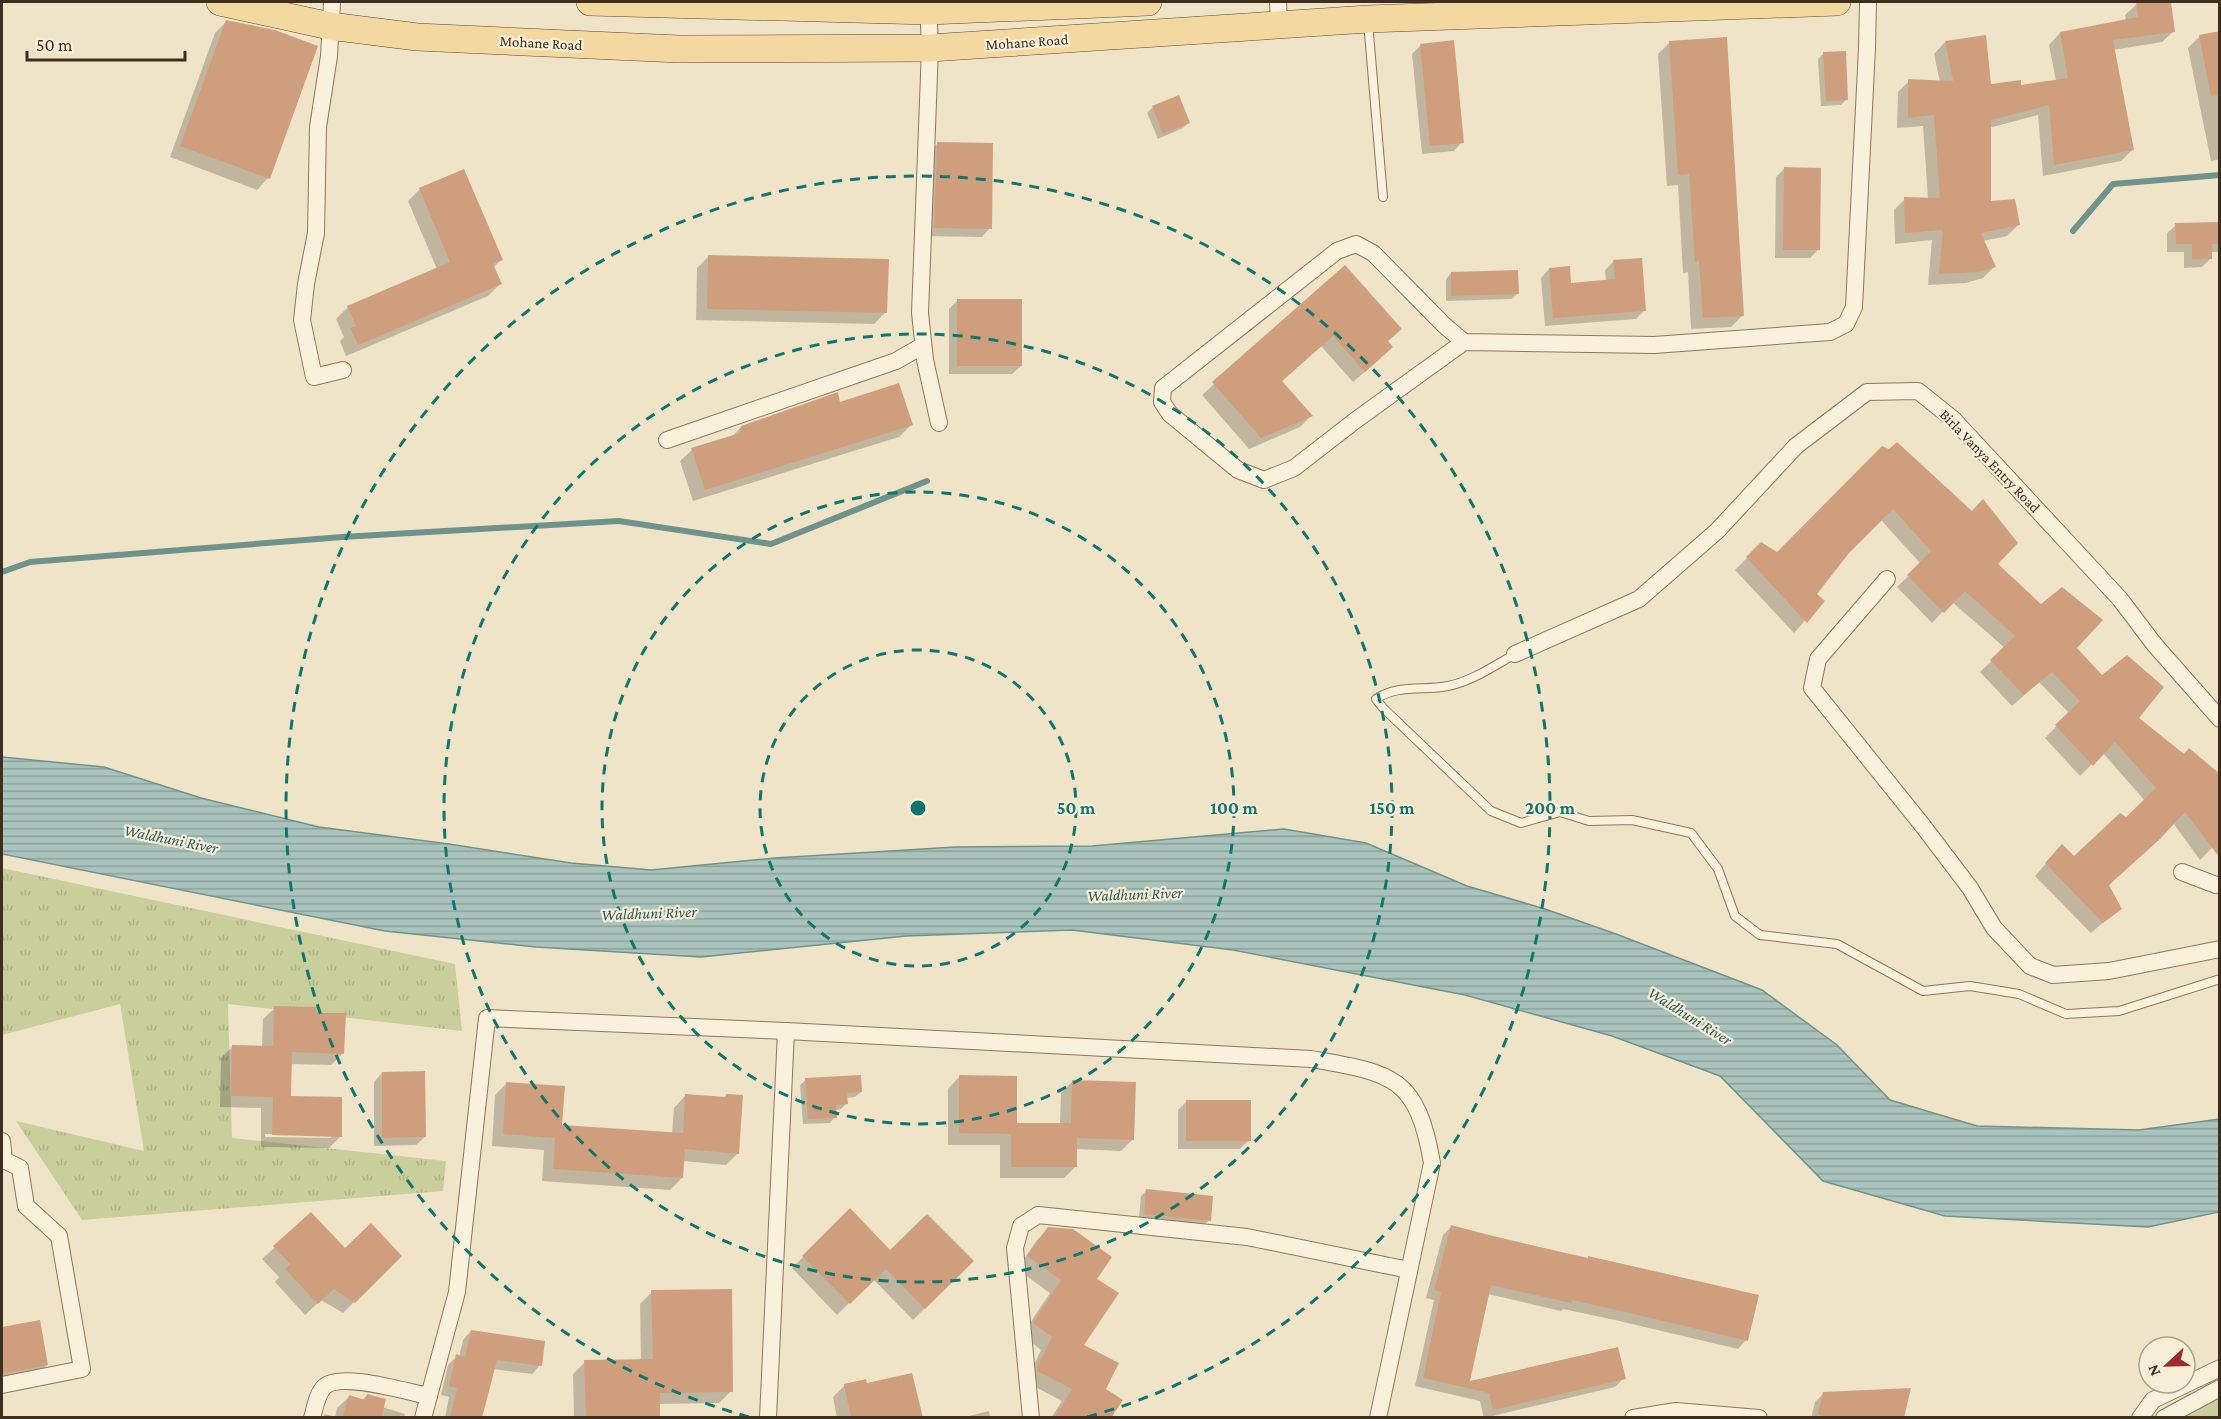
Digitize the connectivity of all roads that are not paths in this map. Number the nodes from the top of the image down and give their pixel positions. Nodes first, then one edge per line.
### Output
1 (220, 2) edge
2 (590, 2) edge
3 (1148, 2) edge
4 (1837, 2) edge
5 (1868, 2) edge
6 (928, 6) edge
7 (1278, 13) edge
8 (331, 14) edge
9 (1368, 19) junction
10 (930, 48) junction
11 (1383, 197) dead end
12 (1464, 342) junction
13 (922, 346) junction
14 (343, 370) dead end
15 (939, 423) dead end
16 (667, 441) dead end
17 (1887, 579) dead end
18 (1515, 654) joint
19 (2220, 719) edge
20 (2182, 872) dead end
21 (2220, 885) edge
22 (2220, 949) edge
23 (2220, 979) edge
24 (786, 1031) junction
25 (2, 1140) edge
26 (1409, 1270) junction
27 (2220, 1368) edge
28 (2, 1385) edge
29 (2220, 1388) edge
30 (429, 1396) junction
31 (312, 1418) edge
32 (423, 1418) edge
33 (768, 1418) edge
34 (1031, 1418) edge
35 (1378, 1418) edge
36 (1633, 1418) edge
37 (1759, 1418) edge
38 (2140, 1418) edge
39 (2164, 1418) edge

1 - 8 main road, Mohane Road
2 - 6 main road
3 - 6 main road
4 - 9 main road, Mohane Road
5 - 12 street
6 - 10 street
7 - 9 main road, Mohane Road
7 - 10 main road, Mohane Road
8 - 10 main road, Mohane Road
8 - 14 street
9 - 11 lane
10 - 13 street
12 - 12 street
13 - 15 street
13 - 16 street
17 - 22 street
18 - 19 street, Birla Vanya Entry Road
18 - 23 lane
20 - 21 street
24 - 26 street
24 - 30 street
24 - 33 street
25 - 28 street
26 - 34 street
26 - 35 street
27 - 38 street
29 - 39 street
30 - 31 street
30 - 32 street
36 - 37 street

